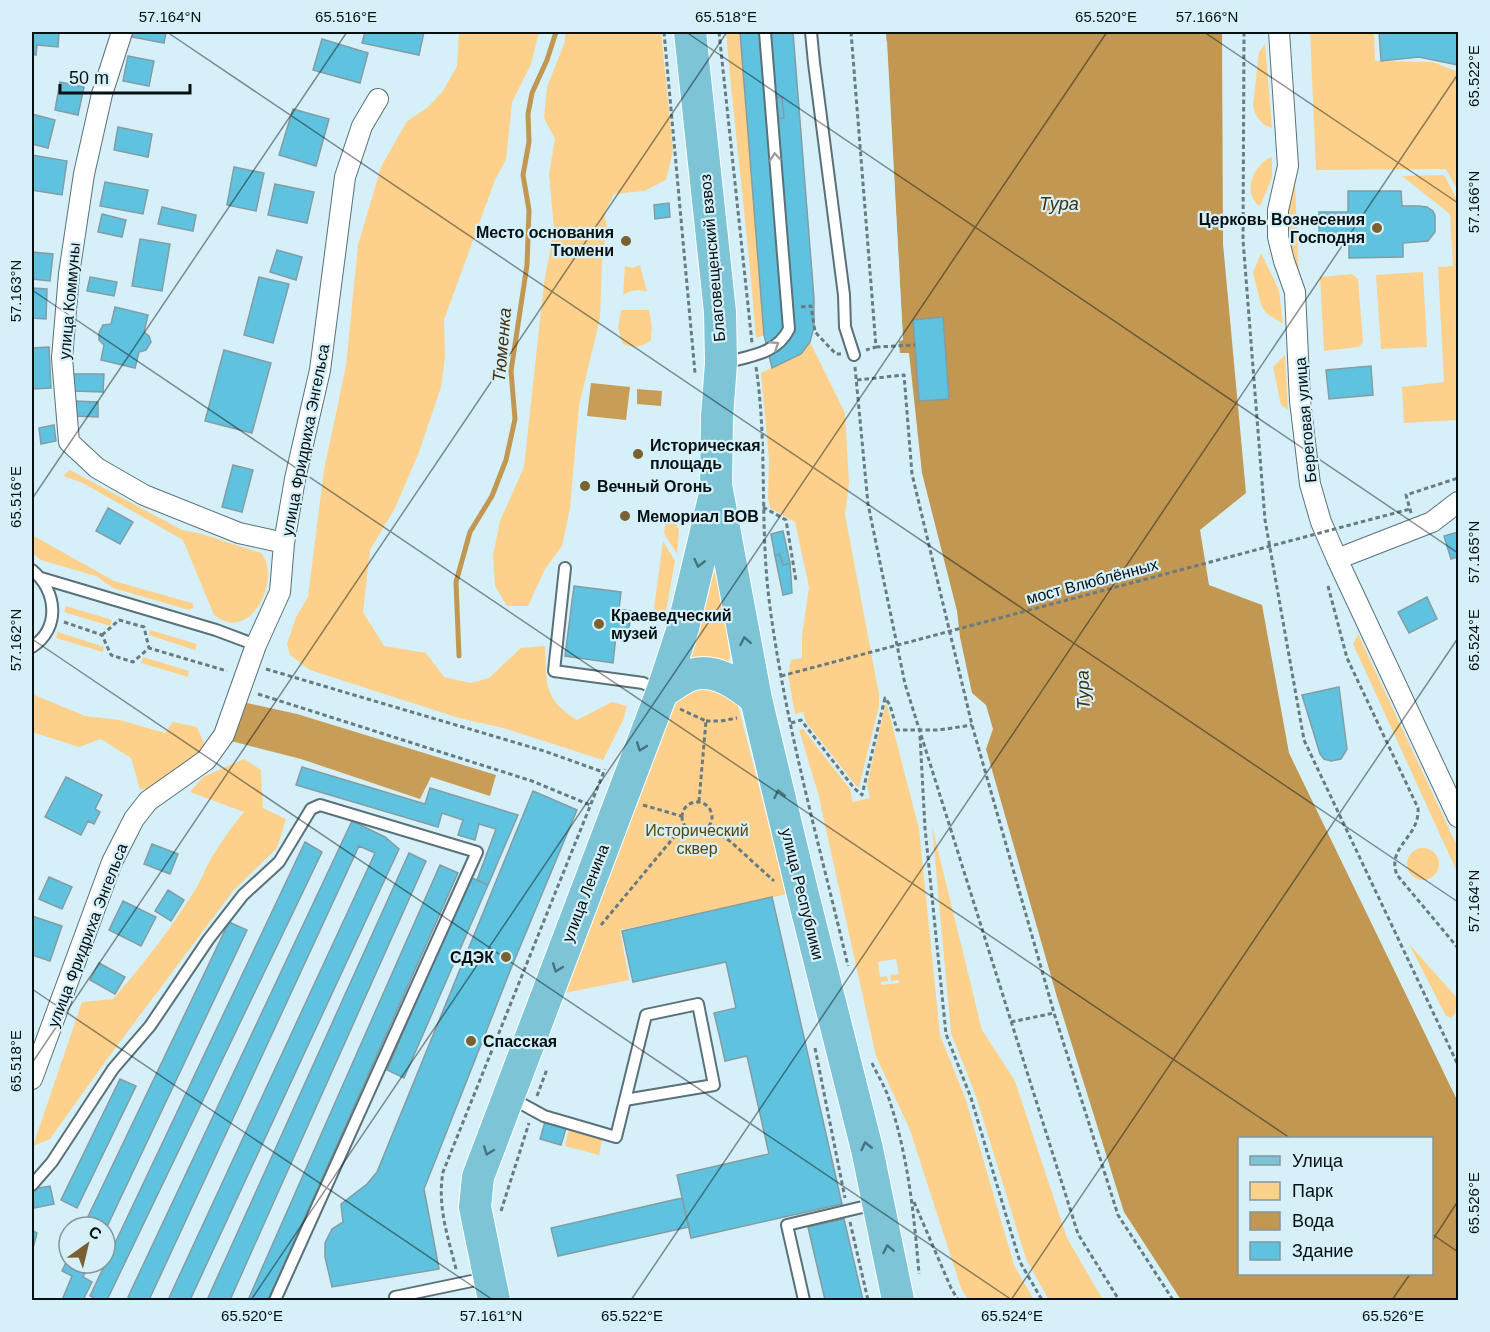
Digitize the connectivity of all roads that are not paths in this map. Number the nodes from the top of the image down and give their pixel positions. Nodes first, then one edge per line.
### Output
1 (122, 32) edge
2 (690, 32) edge
3 (765, 32) edge
4 (812, 32) edge
5 (1279, 32) edge
6 (378, 99) dead end
7 (854, 355) road end
8 (708, 370) junction
9 (716, 485) junction
10 (1458, 502) edge
11 (284, 543) junction
12 (1337, 559) junction
13 (565, 568) dead end
14 (32, 570) edge
15 (41, 578) junction
16 (256, 645) junction
17 (32, 647) edge
18 (669, 700) junction
19 (746, 708) junction
20 (1458, 817) edge
21 (32, 1079) edge
22 (626, 1100) junction
23 (520, 1103) junction
24 (32, 1185) edge
25 (879, 1204) junction
26 (492, 1289) edge
27 (909, 1292) edge
28 (275, 1300) edge
29 (396, 1300) edge
30 (804, 1300) edge

1 - 11 street, улица Коммуны
2 - 8 main road, Благовещенский взвоз
8 -> 3 lane
4 - 7 lane
5 - 12 street, Береговая улица
6 - 11 street, улица Фридриха Энгельса
8 - 9 main road, Благовещенский взвоз
9 -> 18 main road, улица Ленина
19 -> 9 main road, улица Республики
10 - 12 street
11 - 16 street, улица Фридриха Энгельса
12 - 20 street, Береговая улица
13 - 18 lane
14 - 15 lane
15 - 16 lane
15 - 17 lane
16 - 21 street, улица Фридриха Энгельса
18 - 19 main road
18 -> 23 main road, улица Ленина
25 -> 19 main road, улица Республики
22 - 22 lane
22 - 23 lane
23 -> 26 main road, улица Ленина
24 - 28 lane
27 -> 25 main road, улица Республики
25 - 30 lane
26 - 29 lane

